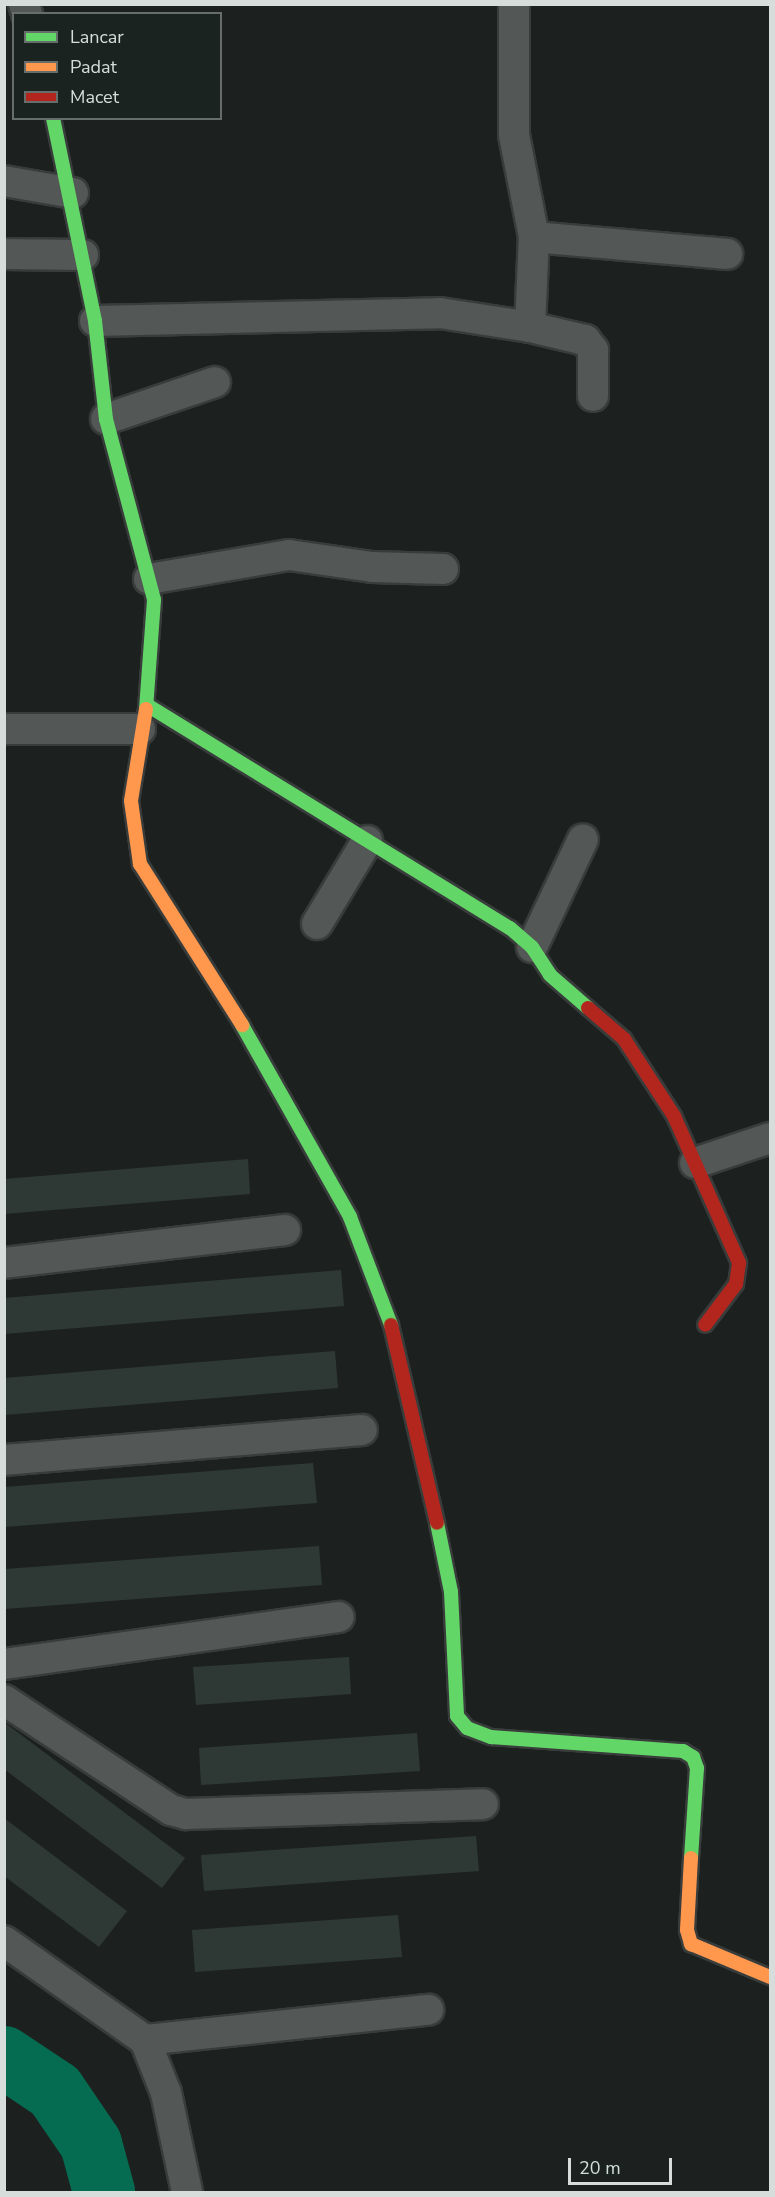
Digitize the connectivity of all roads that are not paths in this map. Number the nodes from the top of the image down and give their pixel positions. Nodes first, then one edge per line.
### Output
1 (514, 7) dead end
2 (54, 120) edge
3 (4, 181) edge
4 (73, 194) junction
5 (534, 237) junction
6 (4, 254) edge
7 (727, 254) dead end
8 (83, 255) junction
9 (95, 321) junction
10 (530, 327) junction
11 (214, 381) dead end
12 (593, 396) dead end
13 (106, 419) junction
14 (443, 569) dead end
15 (149, 579) junction
16 (144, 717) junction
17 (4, 729) edge
18 (584, 839) dead end
19 (367, 841) junction
20 (317, 924) dead end
21 (532, 947) junction
22 (771, 1138) edge
23 (695, 1163) junction
24 (285, 1230) dead end
25 (4, 1263) edge
26 (705, 1325) dead end
27 (362, 1430) dead end
28 (4, 1460) edge
29 (339, 1617) dead end
30 (4, 1664) edge
31 (4, 1700) edge
32 (483, 1804) dead end
33 (4, 1941) edge
34 (771, 1977) edge
35 (428, 2010) dead end
36 (145, 2040) junction
37 (187, 2193) edge

1 - 5 street
2 - 4 street
3 - 4 street
4 - 8 street
5 - 7 street
5 - 10 street
6 - 8 street
8 - 9 street
9 - 10 street
9 - 13 street
10 - 12 street
11 - 13 street
13 - 15 street
14 - 15 street
15 - 16 street
16 - 17 street
16 - 19 street
16 - 34 street
18 - 21 street
19 - 20 street
19 - 21 street
21 - 23 street
22 - 23 street
23 - 26 street
24 - 25 street
27 - 28 street
29 - 30 street
31 - 32 street
33 - 36 street
35 - 36 street
36 - 37 street

